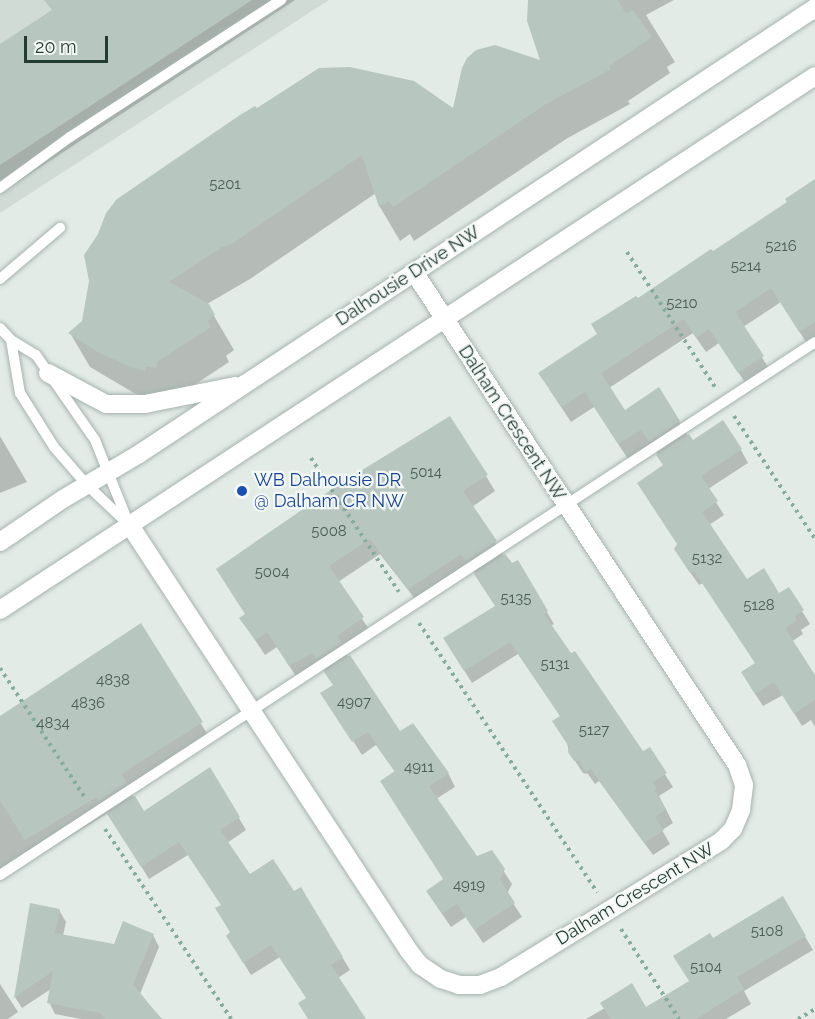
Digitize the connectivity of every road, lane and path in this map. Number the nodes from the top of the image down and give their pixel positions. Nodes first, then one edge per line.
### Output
1 (281, 0) edge
2 (815, 8) edge
3 (815, 76) edge
4 (0, 188) edge
5 (60, 228) dead end
6 (414, 272) junction
7 (0, 279) edge
8 (444, 317) junction
9 (0, 327) edge
10 (11, 340) junction
11 (815, 342) edge
12 (48, 373) junction
13 (243, 385) junction
14 (311, 458) dead end
15 (109, 471) junction
16 (86, 484) junction
17 (566, 505) junction
18 (129, 524) junction
19 (0, 542) edge
20 (409, 607) junction
21 (0, 610) edge
22 (0, 668) edge
23 (252, 710) junction
24 (95, 813) junction
25 (0, 875) edge
26 (608, 910) junction
27 (815, 1009) edge
28 (231, 1019) edge
29 (679, 1019) edge
30 (798, 1019) edge

1 - 4 lane
2 - 6 street, Dalhousie Drive NW
3 - 8 street
5 - 7 lane
6 - 8 street, Dalham Crescent NW
6 - 13 street, Dalhousie Drive NW
8 - 17 street, Dalham Crescent NW
8 - 18 street
9 - 10 lane
10 - 12 lane
10 - 16 lane
11 - 17 lane
12 - 13 street
12 - 15 lane
13 - 15 street, Dalhousie Drive NW
14 - 20 path
15 - 16 street, Dalhousie Drive NW
15 - 18 lane
16 - 18 lane
16 - 19 street, Dalhousie Drive NW
17 - 20 lane
17 - 26 street, Dalham Crescent NW
18 - 21 street
18 - 23 street, Dalham Crescent NW
20 - 23 lane
20 - 26 path
22 - 24 path
23 - 24 lane
23 - 26 street, Dalham Crescent NW
24 - 25 lane
24 - 28 path
26 - 29 path
27 - 30 path

